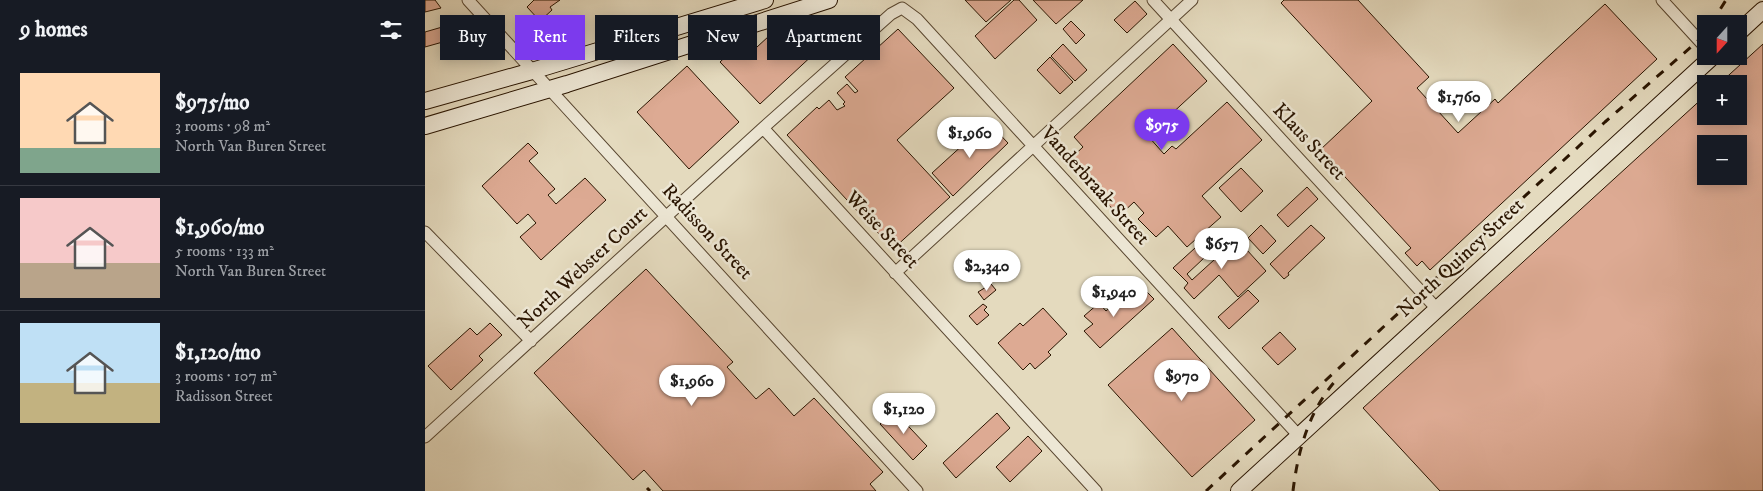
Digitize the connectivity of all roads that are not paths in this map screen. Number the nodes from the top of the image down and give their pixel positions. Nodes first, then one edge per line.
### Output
1 (468, 0) edge
2 (765, 0) edge
3 (829, 0) edge
4 (1153, 0) edge
5 (1192, 0) edge
6 (1662, 0) edge
7 (902, 8) joint
8 (1763, 10) edge
9 (1171, 20) junction
10 (1747, 25) edge
11 (1697, 38) edge
12 (1703, 65) edge
13 (531, 71) junction
14 (548, 90) junction
15 (425, 101) edge
16 (425, 126) edge
17 (763, 128) junction
18 (1033, 146) junction
19 (667, 216) junction
20 (425, 232) edge
21 (895, 273) junction
22 (1437, 309) junction
23 (531, 341) junction
24 (1299, 436) junction
25 (425, 437) edge
26 (917, 491) edge
27 (1096, 491) edge
28 (1239, 491) edge

1 - 13 street, Radisson Street
2 - 13 main road
3 - 14 main road
4 - 9 street, Klaus Street
5 - 9 street
6 - 11 street
7 - 17 street, North Webster Court
7 - 18 street, Vanderbraak Street
8 - 10 main road
9 - 18 street
9 - 22 street, Klaus Street
12 - 22 main road, North Quincy Street
13 - 14 street, Radisson Street
13 - 15 main road
14 - 16 main road
14 - 19 street, Radisson Street
17 - 19 street, North Webster Court
17 - 21 street, Weise Street
18 - 21 street
18 - 24 street, Vanderbraak Street
19 - 23 street, North Webster Court
19 - 26 street, Radisson Street
20 - 23 street
21 - 27 street, Weise Street
22 - 24 main road, North Quincy Street
23 - 25 street, North Webster Court
24 - 28 main road, North Quincy Street

